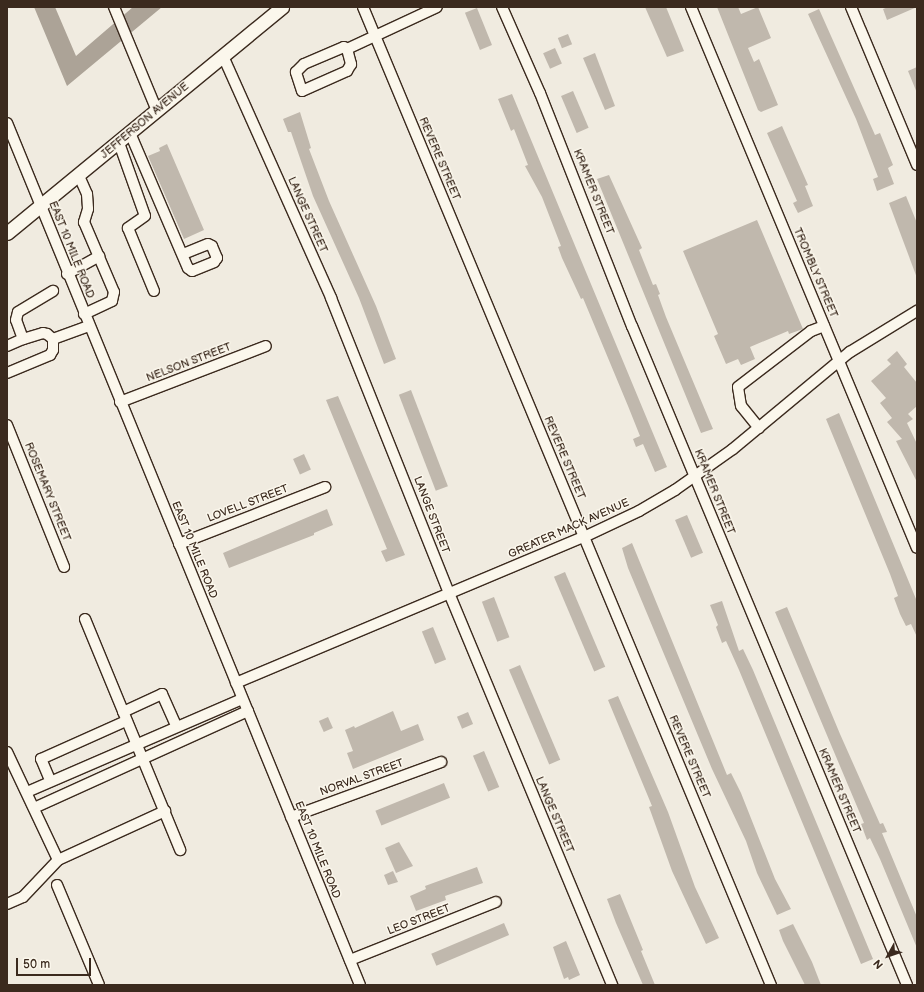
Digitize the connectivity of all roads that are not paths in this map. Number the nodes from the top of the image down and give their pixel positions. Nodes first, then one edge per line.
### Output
1 (282, 7) edge
2 (363, 7) edge
3 (437, 7) edge
4 (502, 7) edge
5 (690, 7) edge
6 (851, 7) edge
7 (269, 11) edge
8 (116, 12) edge
9 (375, 37) junction
10 (347, 49) junction
11 (223, 56) junction
12 (157, 111) junction
13 (7, 123) edge
14 (130, 134) junction
15 (119, 143) junction
16 (917, 165) edge
17 (79, 176) junction
18 (40, 206) junction
19 (7, 234) edge
20 (182, 254) dead end
21 (99, 256) junction
22 (67, 274) junction
23 (54, 291) dead end
24 (154, 291) dead end
25 (917, 311) edge
26 (84, 314) junction
27 (89, 326) junction
28 (824, 326) junction
29 (23, 339) junction
30 (53, 339) junction
31 (7, 346) edge
32 (266, 346) dead end
33 (839, 361) junction
34 (7, 373) edge
35 (120, 402) junction
36 (7, 425) edge
37 (759, 428) junction
38 (695, 477) junction
39 (326, 487) dead end
40 (584, 537) junction
41 (179, 544) junction
42 (917, 548) edge
43 (64, 567) dead end
44 (449, 594) junction
45 (85, 619) dead end
46 (236, 683) junction
47 (242, 699) junction
48 (248, 711) junction
49 (124, 716) junction
50 (176, 726) junction
51 (136, 743) junction
52 (7, 752) edge
53 (143, 760) junction
54 (441, 762) dead end
55 (50, 780) junction
56 (27, 792) junction
57 (34, 808) junction
58 (165, 811) junction
59 (291, 817) junction
60 (180, 850) dead end
61 (58, 860) junction
62 (57, 885) dead end
63 (496, 902) dead end
64 (7, 904) edge
65 (350, 960) junction
66 (99, 985) edge
67 (360, 985) edge
68 (612, 985) edge
69 (771, 985) edge
70 (907, 985) edge

1 - 7 main road, JEFFERSON AVENUE
2 - 9 street, REVERE STREET
3 - 9 street
4 - 38 street, KRAMER STREET
5 - 28 street, TROMBLY STREET
6 - 16 street
7 - 11 main road, JEFFERSON AVENUE
8 - 12 street
9 - 10 street
9 - 40 street, REVERE STREET
10 - 10 street
11 - 12 main road, JEFFERSON AVENUE
11 - 44 street, LANGE STREET
12 - 14 main road, JEFFERSON AVENUE
13 - 18 street, EAST 10 MILE ROAD
14 - 15 main road, JEFFERSON AVENUE
14 - 20 street
15 - 17 main road, JEFFERSON AVENUE
15 - 24 street
17 - 18 main road, JEFFERSON AVENUE
17 - 21 street
18 - 19 main road, JEFFERSON AVENUE
18 - 22 street, EAST 10 MILE ROAD
21 - 22 street
21 - 26 street
22 - 26 street, EAST 10 MILE ROAD
23 - 29 street
25 - 33 street, GREATER MACK AVENUE
26 - 27 street, EAST 10 MILE ROAD
27 - 30 street
27 - 35 street, EAST 10 MILE ROAD
28 - 33 street, TROMBLY STREET
28 - 37 street
29 - 30 street
29 - 31 street
30 - 34 street
32 - 35 street, NELSON STREET
33 - 37 street, GREATER MACK AVENUE
33 - 42 street, TROMBLY STREET
35 - 41 street, EAST 10 MILE ROAD
36 - 43 street, ROSEMARY STREET
37 - 38 street, GREATER MACK AVENUE
38 - 40 street, GREATER MACK AVENUE
38 - 70 street, KRAMER STREET
39 - 41 street, LOVELL STREET
40 - 44 street, GREATER MACK AVENUE
40 - 69 street, REVERE STREET
41 - 46 street, EAST 10 MILE ROAD
44 - 46 street, GREATER MACK AVENUE
44 - 68 street, LANGE STREET
45 - 49 street
46 - 47 street, EAST 10 MILE ROAD
47 - 48 street, EAST 10 MILE ROAD
47 - 50 street
48 - 53 street
48 - 59 street, EAST 10 MILE ROAD
49 - 50 street
49 - 51 street
49 - 55 street
50 - 51 street
51 - 53 street
51 - 55 street
52 - 56 street
53 - 57 street
53 - 58 street
54 - 59 street, NORVAL STREET
55 - 56 street
56 - 57 street
57 - 61 street
58 - 60 street
58 - 61 street
59 - 65 street, EAST 10 MILE ROAD
61 - 64 street
62 - 66 street
63 - 65 street, LEO STREET
65 - 67 street, EAST 10 MILE ROAD

